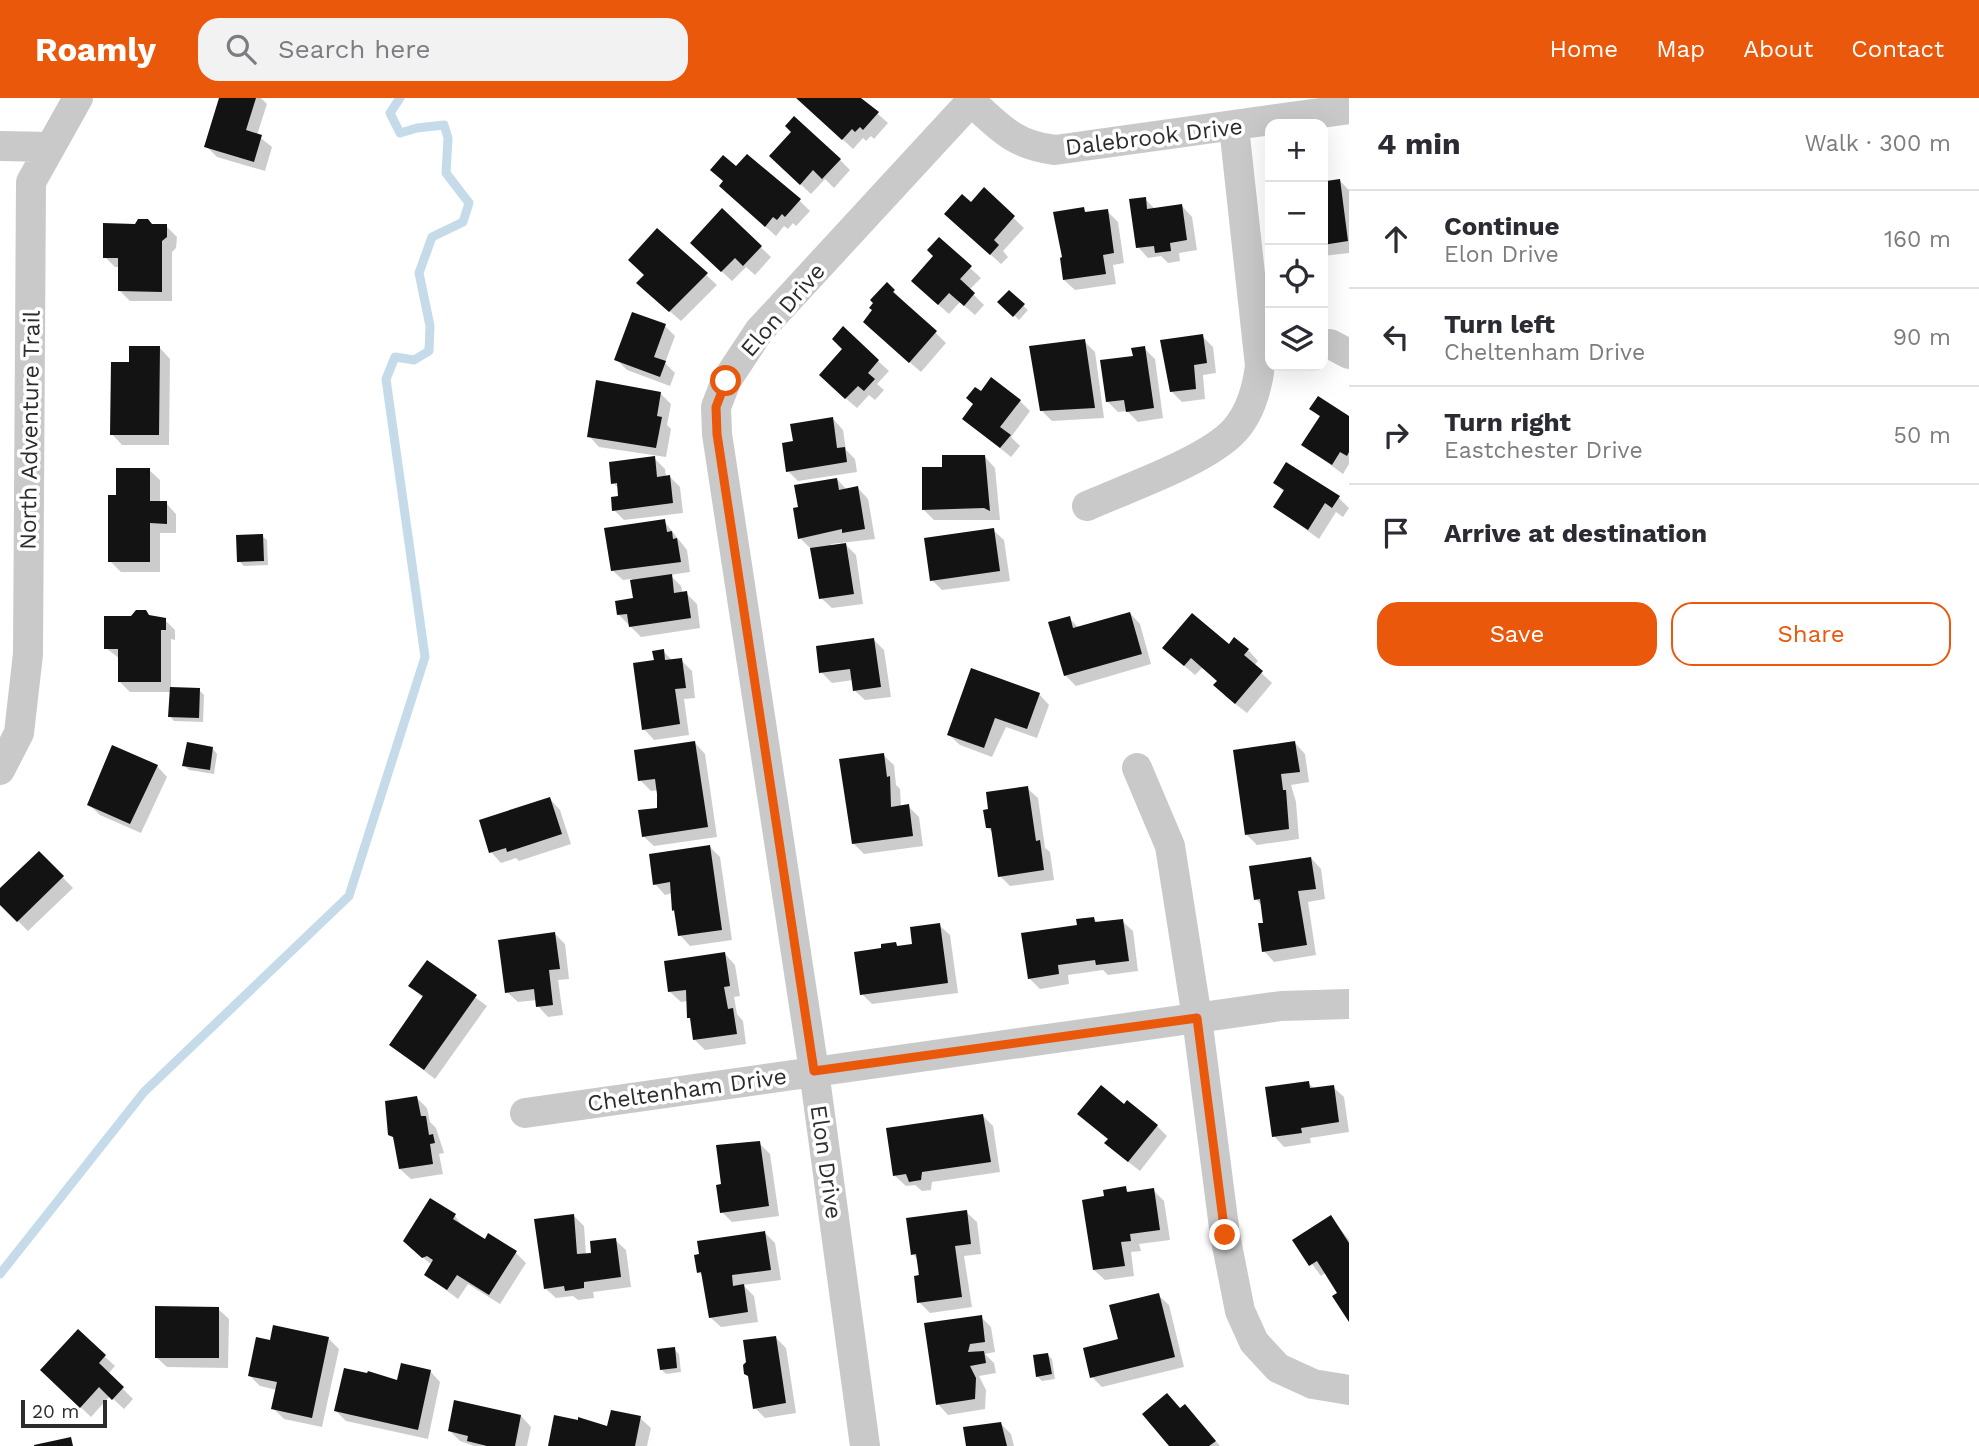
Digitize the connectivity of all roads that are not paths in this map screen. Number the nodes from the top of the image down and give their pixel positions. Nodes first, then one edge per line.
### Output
1 (78, 98) edge
2 (974, 101) edge
3 (1349, 108) edge
4 (1234, 127) junction
5 (0, 146) edge
6 (50, 147) junction
7 (1264, 343) edge
8 (1328, 346) edge
9 (1349, 354) edge
10 (1087, 506) dead end
11 (1137, 768) dead end
12 (0, 770) edge
13 (1349, 1004) edge
14 (1197, 1018) junction
15 (814, 1071) junction
16 (526, 1113) dead end
17 (1349, 1390) edge
18 (865, 1446) edge

1 - 6 street, North Adventure Trail
2 - 4 street, Dalebrook Drive
2 - 15 street, Elon Drive
3 - 4 street, Dalebrook Drive
4 - 7 street
5 - 6 street
6 - 12 street, North Adventure Trail
7 - 10 street
8 - 9 street
11 - 14 street
13 - 14 street, Cheltenham Drive
14 - 15 street, Cheltenham Drive
14 - 17 street
15 - 16 street, Cheltenham Drive
15 - 18 street, Elon Drive

